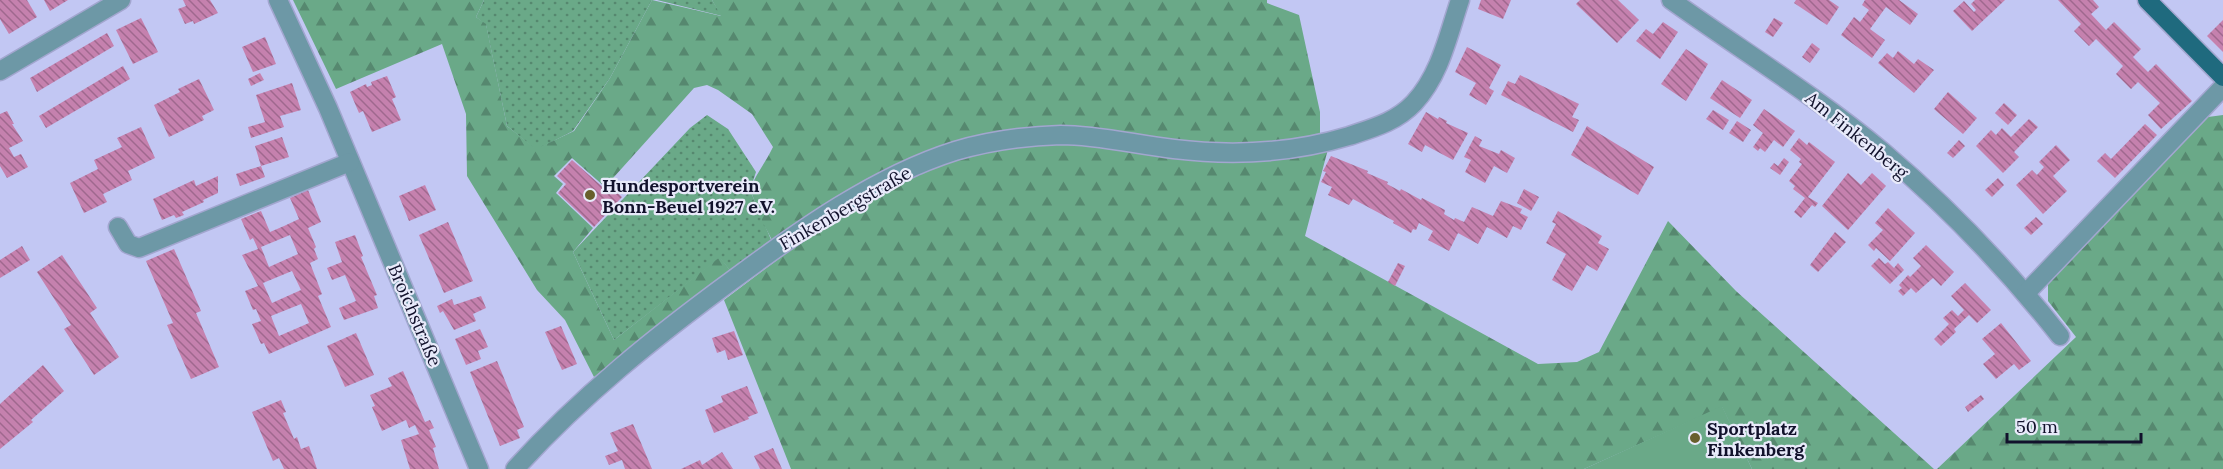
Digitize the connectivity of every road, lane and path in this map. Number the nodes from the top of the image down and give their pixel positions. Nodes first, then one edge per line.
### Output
1 (122, 0) edge
2 (278, 0) edge
3 (1460, 0) edge
4 (1671, 0) edge
5 (2147, 0) edge
6 (0, 71) edge
7 (2223, 77) edge
8 (2223, 87) edge
9 (350, 162) junction
10 (118, 227) dead end
11 (2026, 293) junction
12 (2060, 336) dead end
13 (479, 469) edge
14 (515, 469) edge

1 - 6 street
2 - 9 street, Broichstraße
3 - 14 street, Finkenbergstraße
4 - 11 street, Am Finkenberg
5 - 7 main road
8 - 11 street
9 - 10 street
9 - 13 street, Broichstraße
11 - 12 street, Am Finkenberg

